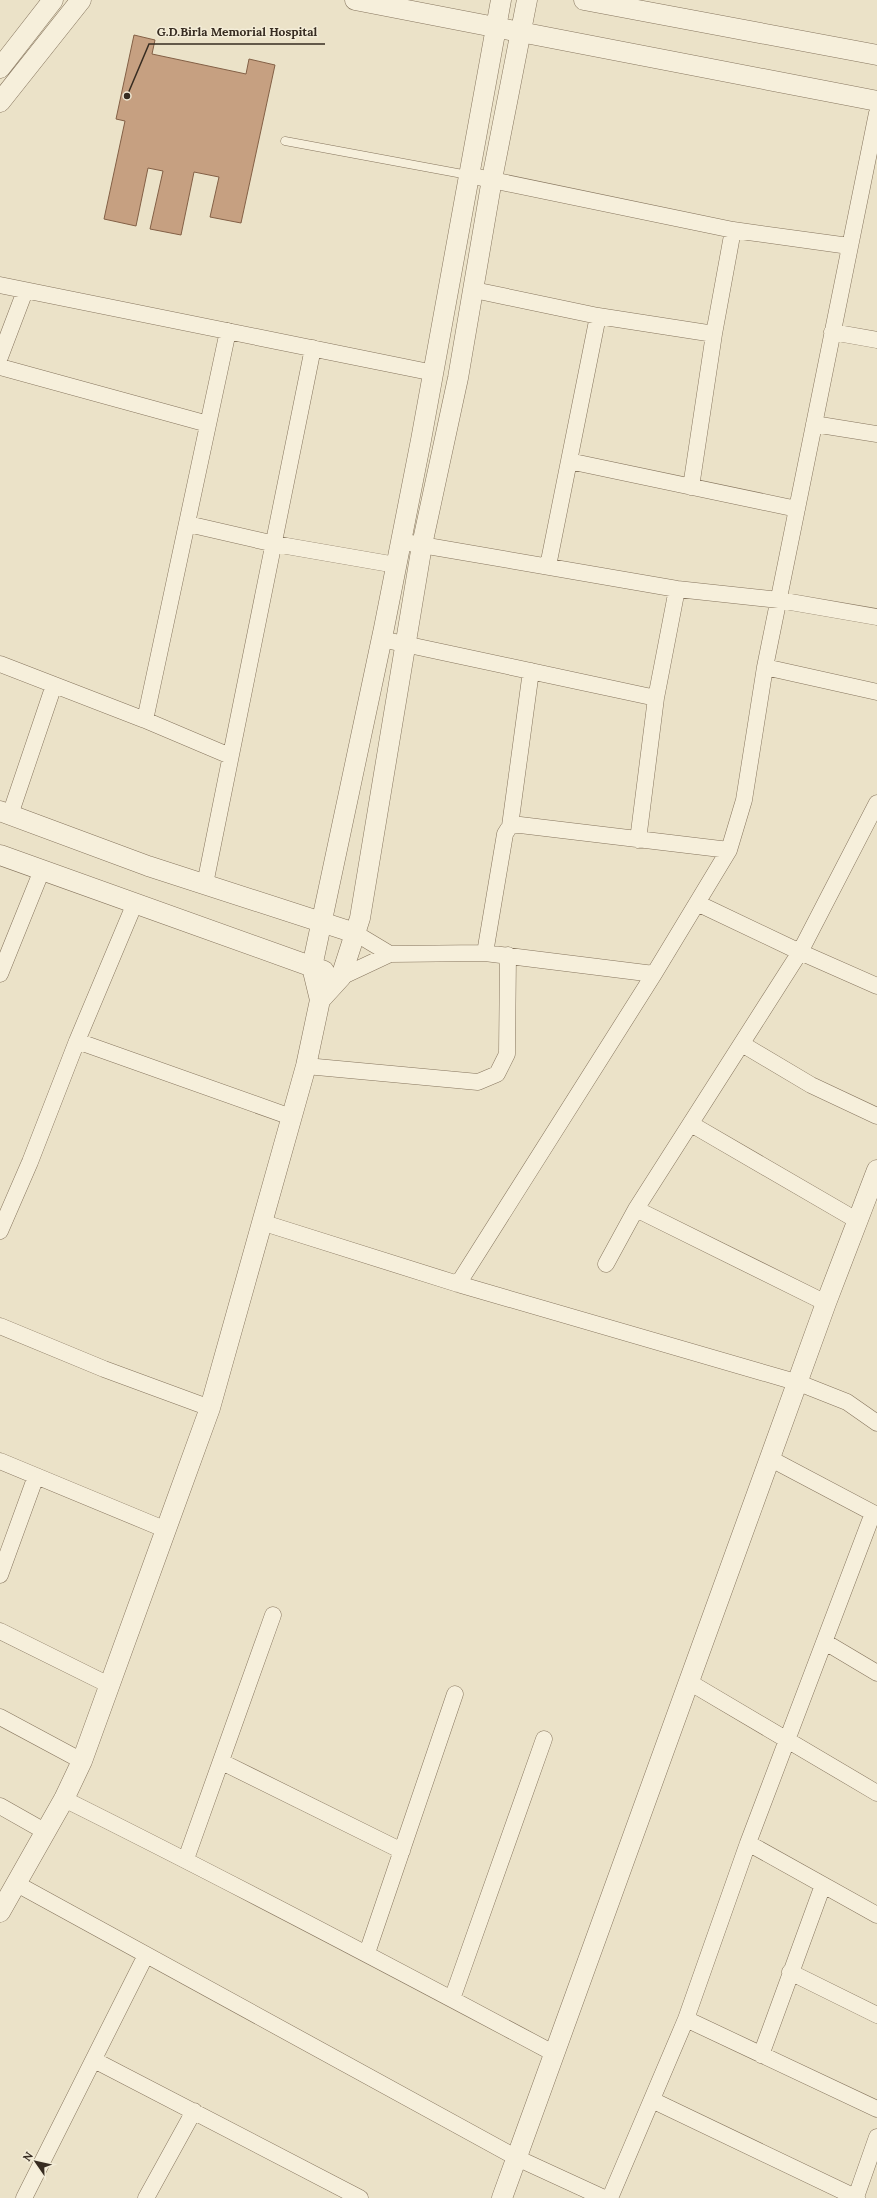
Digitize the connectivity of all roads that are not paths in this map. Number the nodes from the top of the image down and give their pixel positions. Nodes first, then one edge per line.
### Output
1 (53, 0) edge
2 (81, 0) edge
3 (355, 0) edge
4 (501, 0) edge
5 (527, 0) edge
6 (584, 0) edge
7 (495, 27) junction
8 (522, 32) junction
9 (877, 55) edge
10 (0, 68) edge
11 (877, 101) edge
12 (0, 102) edge
13 (877, 113) edge
14 (285, 141) dead end
15 (468, 175) junction
16 (492, 179) junction
17 (733, 230) junction
18 (850, 246) junction
19 (0, 285) edge
20 (474, 290) junction
21 (25, 291) junction
22 (598, 316) junction
23 (228, 331) junction
24 (832, 332) junction
25 (714, 334) junction
26 (877, 340) edge
27 (313, 348) junction
28 (0, 357) edge
29 (0, 367) edge
30 (434, 373) junction
31 (208, 424) junction
32 (814, 424) junction
33 (877, 434) edge
34 (569, 461) junction
35 (691, 487) junction
36 (797, 509) junction
37 (188, 524) junction
38 (401, 541) junction
39 (275, 544) junction
40 (422, 545) junction
41 (396, 565) junction
42 (548, 566) junction
43 (677, 588) junction
44 (779, 600) junction
45 (877, 617) edge
46 (382, 639) junction
47 (405, 644) junction
48 (0, 664) edge
49 (765, 667) junction
50 (531, 671) junction
51 (54, 685) junction
52 (877, 692) edge
53 (656, 698) junction
54 (145, 720) junction
55 (230, 756) junction
56 (877, 803) edge
57 (5, 813) edge
58 (510, 826) junction
59 (638, 840) junction
60 (729, 850) junction
61 (0, 855) edge
62 (42, 870) junction
63 (205, 884) junction
64 (135, 903) junction
65 (697, 903) junction
66 (321, 923) junction
67 (355, 933) junction
68 (800, 952) junction
69 (485, 953) junction
70 (390, 954) junction
71 (508, 955) junction
72 (312, 967) junction
73 (0, 974) edge
74 (654, 974) junction
75 (341, 977) junction
76 (877, 986) edge
77 (320, 1000) junction
78 (77, 1041) junction
79 (742, 1044) junction
80 (306, 1066) junction
81 (877, 1116) edge
82 (291, 1117) junction
83 (691, 1124) junction
84 (877, 1170) edge
85 (636, 1209) junction
86 (858, 1220) junction
87 (261, 1222) junction
88 (1, 1227) edge
89 (606, 1264) dead end
90 (458, 1284) junction
91 (826, 1303) junction
92 (0, 1326) edge
93 (799, 1383) junction
94 (210, 1408) junction
95 (877, 1423) edge
96 (771, 1459) junction
97 (0, 1462) edge
98 (36, 1476) junction
99 (875, 1514) edge
100 (164, 1530) junction
101 (0, 1575) edge
102 (273, 1615) dead end
103 (0, 1631) edge
104 (826, 1642) junction
105 (877, 1673) edge
106 (690, 1682) junction
107 (109, 1685) junction
108 (455, 1694) dead end
109 (0, 1717) edge
110 (544, 1739) dead end
111 (787, 1740) junction
112 (82, 1761) junction
113 (222, 1762) junction
114 (877, 1793) edge
115 (64, 1799) junction
116 (0, 1806) edge
117 (46, 1832) junction
118 (748, 1843) junction
119 (402, 1851) junction
120 (186, 1859) junction
121 (17, 1884) junction
122 (823, 1884) junction
123 (0, 1912) edge
124 (877, 1915) edge
125 (367, 1953) junction
126 (146, 1954) junction
127 (790, 1972) junction
128 (452, 1999) junction
129 (877, 2015) edge
130 (686, 2019) junction
131 (555, 2054) junction
132 (761, 2055) junction
133 (94, 2060) junction
134 (652, 2100) junction
135 (877, 2109) edge
136 (194, 2111) junction
137 (877, 2137) edge
138 (517, 2158) junction
139 (24, 2198) edge
140 (146, 2198) edge
141 (360, 2198) edge
142 (502, 2198) edge
143 (604, 2198) edge
144 (610, 2198) edge
145 (857, 2198) edge

1 - 10 street
2 - 12 street
3 - 7 street
4 - 7 street
5 - 8 street
6 - 9 street
7 - 8 street
7 - 15 street
8 - 11 street
8 - 16 street
13 - 18 street
14 - 15 lane
15 - 16 street
15 - 30 street
16 - 17 street
16 - 20 street
17 - 18 street
17 - 25 street
18 - 24 street
19 - 21 street
20 - 22 street
20 - 40 street
21 - 23 street
21 - 28 street
22 - 25 street
22 - 34 street
23 - 27 street
23 - 31 street
24 - 26 street
24 - 32 street
25 - 35 street
27 - 30 street
27 - 39 street
29 - 31 street
30 - 38 street
31 - 37 street
32 - 33 street
32 - 36 street
34 - 35 street
34 - 42 street
35 - 36 street
36 - 44 street
37 - 39 street
37 - 54 street
38 - 40 street
38 - 41 street
39 - 41 street
39 - 55 street
40 - 42 street
40 - 47 street
41 - 46 street
42 - 43 street
43 - 44 street
43 - 53 street
44 - 45 street
44 - 49 street
46 - 47 street
46 - 66 street
47 - 50 street
47 - 67 street
48 - 51 street
49 - 52 street
49 - 60 street
50 - 53 street
50 - 58 street
51 - 54 street
51 - 57 street
53 - 59 street
54 - 55 street
55 - 63 street
56 - 68 street
57 - 63 street
58 - 59 street
58 - 69 street
59 - 60 street
60 - 65 street
61 - 62 street
62 - 64 street
62 - 73 street
63 - 66 street
64 - 72 street
64 - 78 street
65 - 68 street
65 - 74 street
66 - 67 street
66 - 72 street
67 - 70 street
67 - 75 street
68 - 76 street
68 - 79 street
69 - 70 street
69 - 71 street
70 - 75 street
71 - 74 street
71 - 80 street
72 - 75 street
72 - 77 street
74 - 90 street
75 - 77 street
77 - 80 street
78 - 82 street
78 - 88 street
79 - 81 street
79 - 83 street
80 - 82 street
82 - 87 street
83 - 85 street
83 - 86 street
84 - 86 street
85 - 89 street
85 - 91 street
86 - 91 street
87 - 90 street
87 - 94 street
90 - 93 street
91 - 93 street
92 - 94 street
93 - 95 street
93 - 96 street
94 - 100 street
96 - 99 street
96 - 106 street
97 - 98 street
98 - 100 street
98 - 101 street
99 - 104 street
100 - 107 street
102 - 113 street
103 - 107 street
104 - 105 street
104 - 111 street
106 - 111 street
106 - 131 street
107 - 112 street
108 - 119 street
109 - 112 street
110 - 128 street
111 - 114 street
111 - 118 street
112 - 115 street
113 - 119 street
113 - 120 street
115 - 117 street
115 - 120 street
116 - 117 street
117 - 121 street
118 - 122 street
118 - 130 street
119 - 125 street
120 - 125 street
121 - 123 street
121 - 126 street
122 - 124 street
122 - 127 street
125 - 128 street
126 - 133 street
126 - 138 street
127 - 129 street
127 - 132 street
128 - 131 street
130 - 132 street
130 - 134 street
131 - 138 street
132 - 135 street
133 - 136 street
133 - 139 street
134 - 144 street
134 - 145 street
136 - 140 street
136 - 141 street
137 - 145 street
138 - 142 street
138 - 143 street

